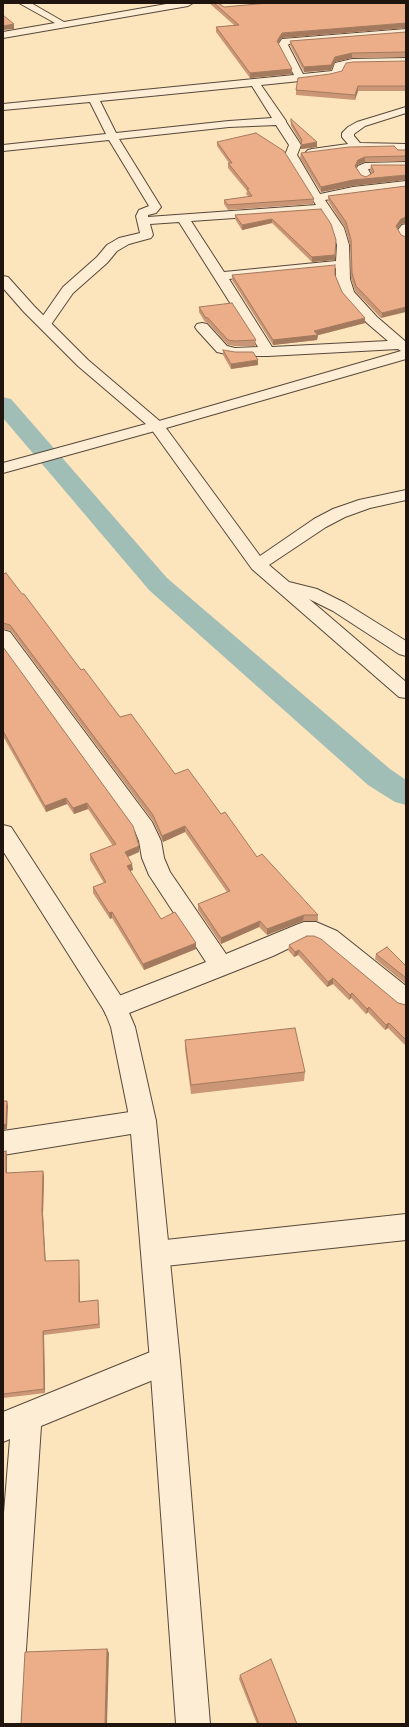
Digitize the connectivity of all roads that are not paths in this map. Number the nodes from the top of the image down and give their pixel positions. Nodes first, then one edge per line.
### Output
1 (24, 3) edge
2 (188, 3) edge
3 (63, 25) junction
4 (406, 32) edge
5 (3, 35) edge
6 (406, 61) edge
7 (300, 78) junction
8 (255, 83) junction
9 (93, 98) junction
10 (3, 107) edge
11 (406, 110) edge
12 (281, 121) junction
13 (113, 135) junction
14 (357, 146) junction
15 (405, 146) edge
16 (3, 148) edge
17 (291, 155) junction
18 (406, 165) edge
19 (366, 177) edge
20 (406, 185) edge
21 (321, 203) junction
22 (182, 218) junction
23 (145, 221) junction
24 (406, 228) edge
25 (406, 237) edge
26 (342, 264) junction
27 (220, 276) junction
28 (3, 280) edge
29 (44, 323) junction
30 (202, 327) dead end
31 (404, 349) edge
32 (268, 352) junction
33 (157, 426) junction
34 (3, 468) edge
35 (406, 496) edge
36 (258, 565) junction
37 (280, 584) junction
38 (3, 636) edge
39 (406, 650) edge
40 (406, 692) edge
41 (3, 833) edge
42 (221, 966) junction
43 (406, 1000) edge
44 (115, 1008) junction
45 (143, 1122) junction
46 (3, 1143) edge
47 (406, 1227) edge
48 (156, 1254) junction
49 (165, 1361) junction
50 (15, 1422) edge
51 (4, 1724) edge
52 (193, 1724) edge

1 - 3 street
2 - 3 street
3 - 5 street
4 - 7 street
6 - 7 street
7 - 8 street
8 - 9 street
8 - 12 street
9 - 10 street
9 - 13 street
11 - 14 street
12 - 13 street
12 - 17 street
13 - 16 street
13 - 23 street
14 - 15 street
14 - 17 street
17 - 21 street
18 - 19 street
20 - 21 street
21 - 22 street
21 - 26 street
22 - 23 street
22 - 27 street
23 - 29 street
24 - 25 street
26 - 27 street
26 - 31 street
27 - 32 street
28 - 29 street
29 - 33 street
30 - 32 street
31 - 32 street
31 - 33 street
33 - 34 street
33 - 36 street
35 - 36 street
36 - 37 street
37 - 39 street
37 - 40 street
38 - 42 street
41 - 44 street
42 - 43 street
42 - 44 street
44 - 45 street
45 - 46 street
45 - 48 street
47 - 48 street
48 - 49 street
49 - 50 street
49 - 52 street
50 - 51 street

